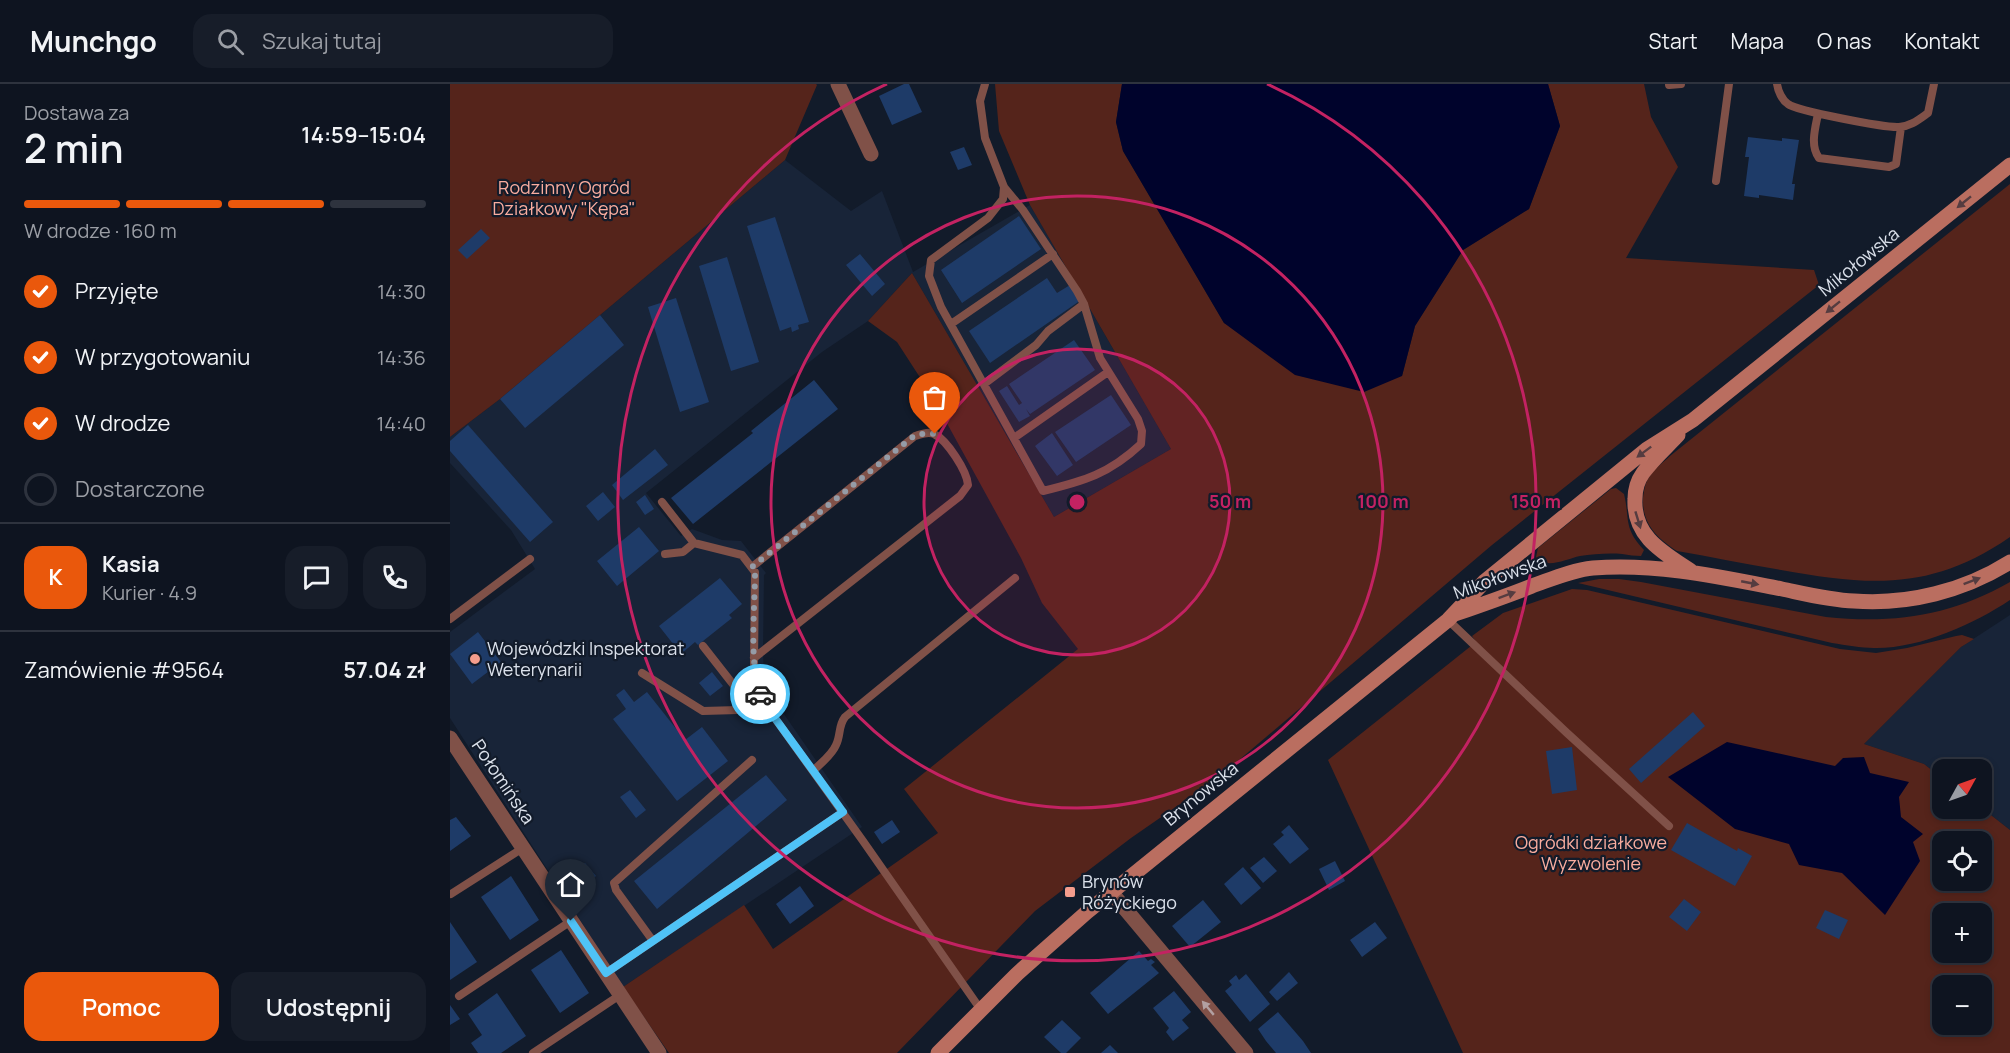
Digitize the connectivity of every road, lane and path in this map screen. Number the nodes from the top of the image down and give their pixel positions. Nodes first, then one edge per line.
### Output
1 (838, 84) edge
2 (985, 84) edge
3 (1681, 84) edge
4 (1730, 84) edge
5 (1777, 84) edge
6 (1934, 84) edge
7 (1669, 85) edge
8 (1818, 114) junction
9 (1901, 126) junction
10 (871, 154) dead end
11 (2010, 165) edge
12 (1716, 181) dead end
13 (1004, 187) junction
14 (1053, 254) junction
15 (1084, 304) junction
16 (951, 324) junction
17 (1108, 372) junction
18 (984, 384) junction
19 (1693, 420) junction
20 (1014, 438) junction
21 (662, 502) dead end
22 (694, 543) junction
23 (665, 554) dead end
24 (530, 559) dead end
25 (2010, 562) edge
26 (752, 567) junction
27 (1692, 572) junction
28 (1015, 579) dead end
29 (1450, 618) junction
30 (450, 619) edge
31 (704, 646) dead end
32 (754, 658) junction
33 (642, 673) dead end
34 (764, 703) junction
35 (750, 706) junction
36 (450, 738) edge
37 (752, 760) dead end
38 (813, 771) junction
39 (843, 812) junction
40 (1669, 826) dead end
41 (523, 848) junction
42 (1111, 892) junction
43 (451, 894) edge
44 (571, 921) junction
45 (653, 941) junction
46 (606, 973) junction
47 (620, 995) junction
48 (459, 996) dead end
49 (981, 1010) junction
50 (532, 1053) edge
51 (659, 1053) edge
52 (938, 1053) edge
53 (1246, 1053) edge

1 - 10 street
2 - 13 lane
3 - 7 lane
4 - 12 lane
5 - 8 lane
6 - 9 lane
8 - 9 lane
8 - 9 lane
11 -> 19 main road, Mikołowska
13 - 14 lane
13 - 16 lane
14 - 15 lane
14 - 16 lane
15 - 17 lane
15 - 18 lane
16 - 18 lane
17 - 20 lane
17 - 20 lane
18 - 20 lane
19 -> 27 main road
19 -> 29 main road, Mikołowska
21 - 22 lane
22 - 23 lane
22 - 26 lane
24 - 30 lane
27 -> 25 main road, Mikołowska
26 - 32 lane
26 - 32 lane
29 -> 27 main road, Mikołowska
28 - 38 lane
29 - 40 lane
29 - 42 main road, Brynowska
31 - 35 lane
32 - 34 lane
33 - 35 lane
34 - 35 lane
34 - 38 lane
36 - 41 street, Połomińska
37 - 45 lane
38 - 39 lane
39 - 45 lane
39 - 49 lane
41 - 43 lane, Połomińska
41 - 44 street, Połomińska
42 - 49 main road, Brynowska
53 -> 42 street
44 - 46 street, Połomińska
44 - 48 lane
45 - 46 lane
46 - 47 street, Połomińska
47 - 50 lane
47 - 51 street, Połomińska
49 - 52 main road, Brynowska

